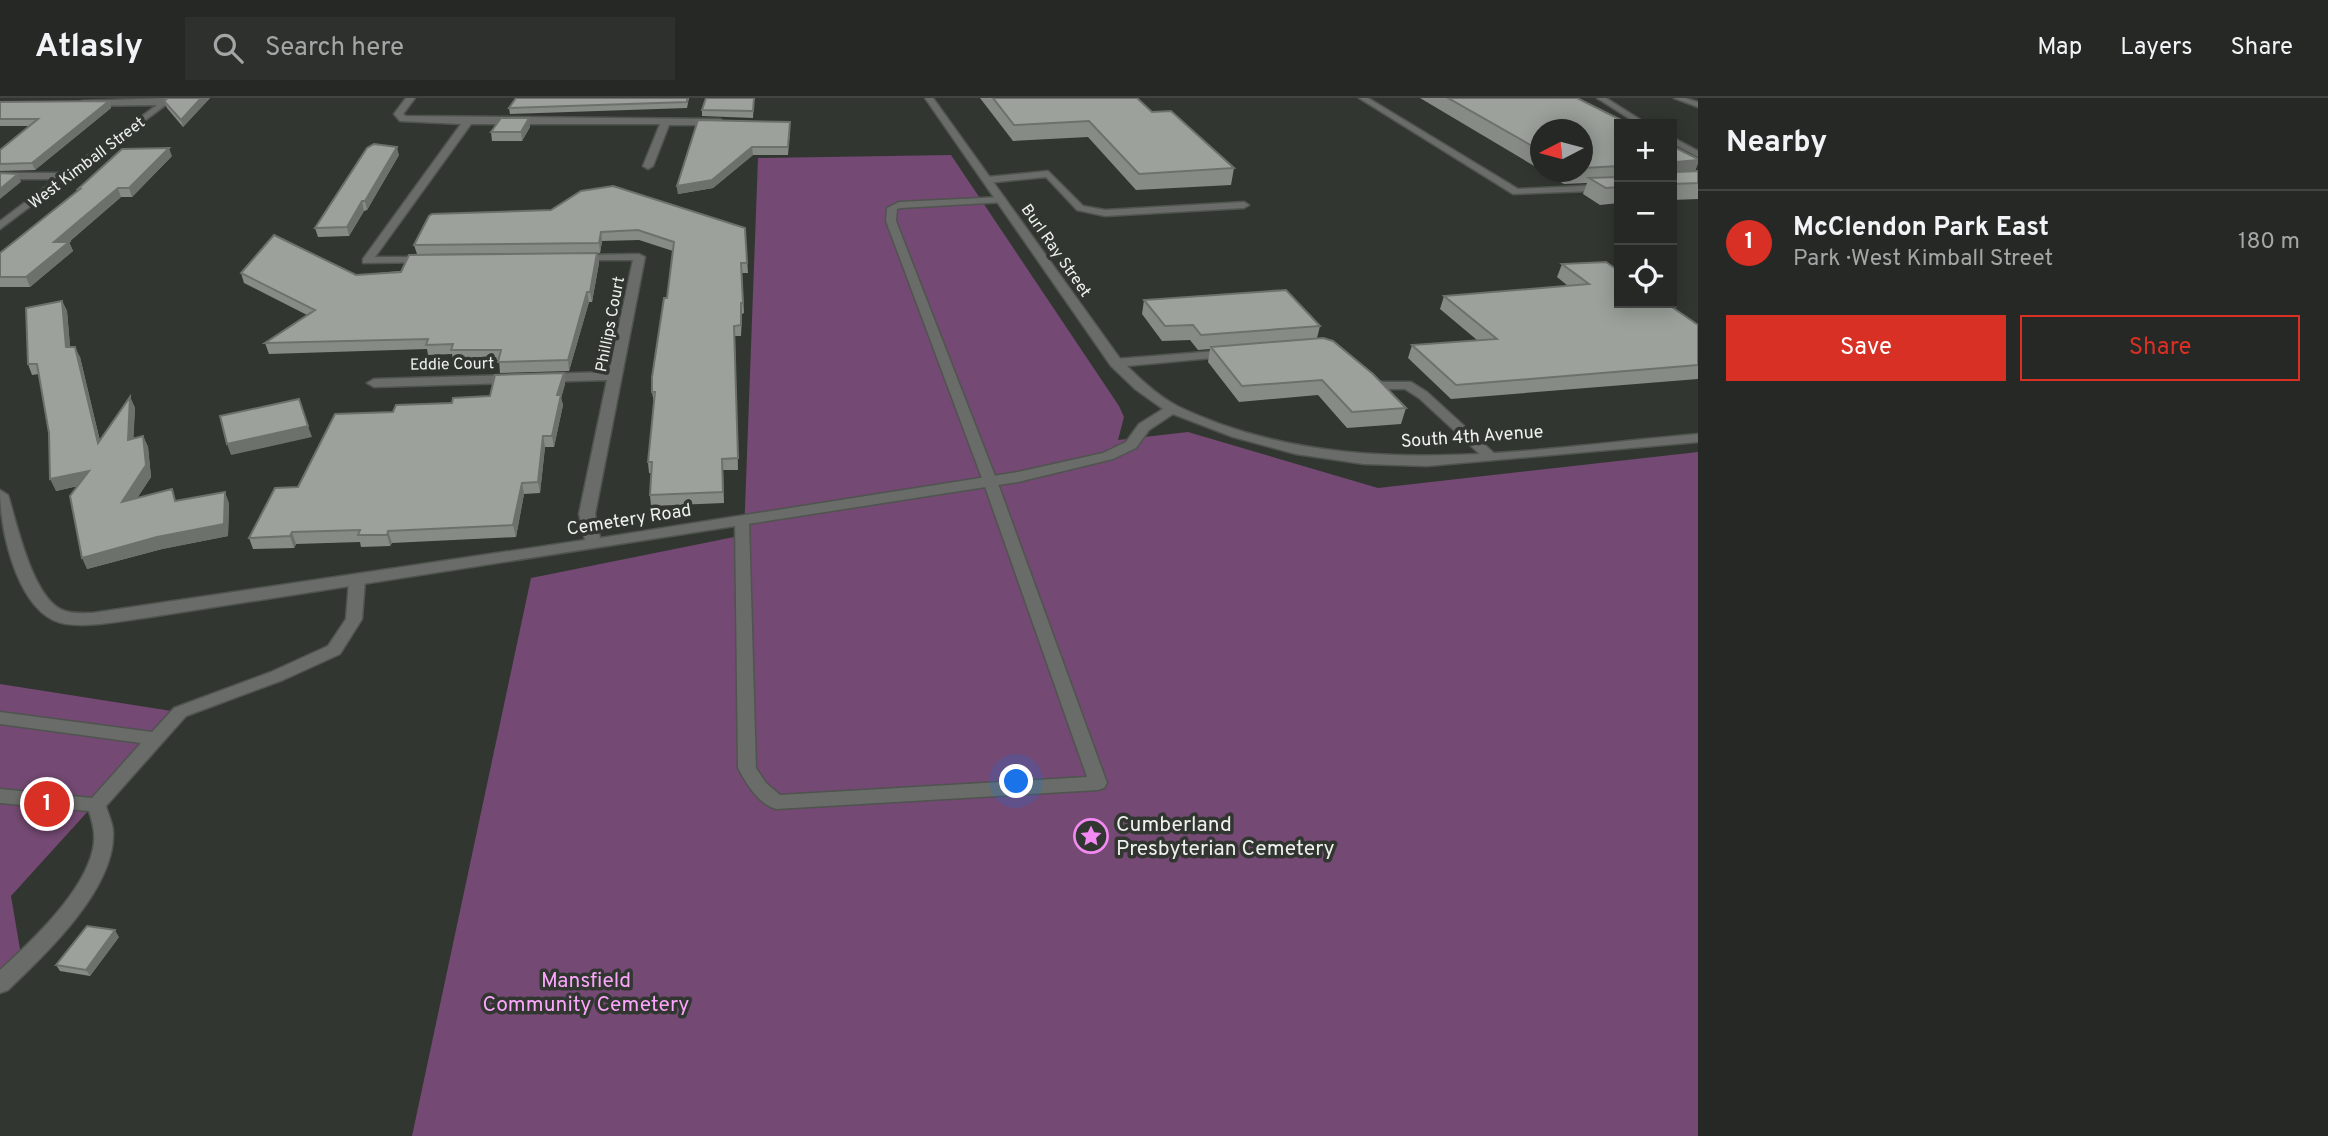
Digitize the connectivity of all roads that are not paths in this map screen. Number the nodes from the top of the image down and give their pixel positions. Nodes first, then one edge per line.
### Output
1 (411, 98) edge
2 (929, 98) edge
3 (1363, 98) edge
4 (1601, 98) edge
5 (1678, 98) edge
6 (168, 100) edge
7 (69, 103) edge
8 (1698, 105) edge
9 (1635, 119) edge
10 (468, 121) junction
11 (666, 122) junction
12 (727, 122) edge
13 (1677, 143) edge
14 (1698, 154) edge
15 (648, 166) dead end
16 (0, 176) edge
17 (67, 176) junction
18 (987, 180) junction
19 (1614, 187) edge
20 (1002, 200) junction
21 (1244, 205) dead end
22 (0, 226) edge
23 (557, 258) edge
24 (449, 260) edge
25 (1239, 353) edge
26 (1116, 363) junction
27 (1355, 369) edge
28 (615, 376) junction
29 (374, 383) dead end
30 (1171, 409) junction
31 (1698, 438) edge
32 (1490, 456) junction
33 (990, 481) junction
34 (0, 495) edge
35 (742, 521) junction
36 (594, 545) junction
37 (357, 581) junction
38 (0, 718) edge
39 (156, 739) junction
40 (0, 796) edge
41 (96, 805) junction
42 (0, 984) edge

1 - 10 street
2 - 18 street, Burl Ray Street
3 - 19 lane
4 - 9 lane
5 - 8 lane
6 - 7 street
6 - 17 street, West Kimball Street
10 - 11 street
10 - 24 street
11 - 12 street
11 - 15 street
13 - 14 lane
16 - 17 street
17 - 22 street, West Kimball Street
18 - 20 street, Burl Ray Street
18 - 21 lane
20 - 26 street, Burl Ray Street
20 - 33 lane
23 - 28 street, Phillips Court
25 - 26 lane
26 - 30 street, Burl Ray Street
27 - 32 lane
28 - 29 street, Eddie Court
28 - 36 street, Phillips Court
30 - 32 street, South 4th Avenue
30 - 33 street, Cemetery Road
31 - 32 street, South 4th Avenue
33 - 35 street, Cemetery Road
33 - 35 lane
34 - 37 street, Cemetery Road
35 - 36 street, Cemetery Road
36 - 37 street, Cemetery Road
37 - 39 lane
38 - 39 lane
39 - 41 lane
40 - 41 lane
41 - 42 lane

